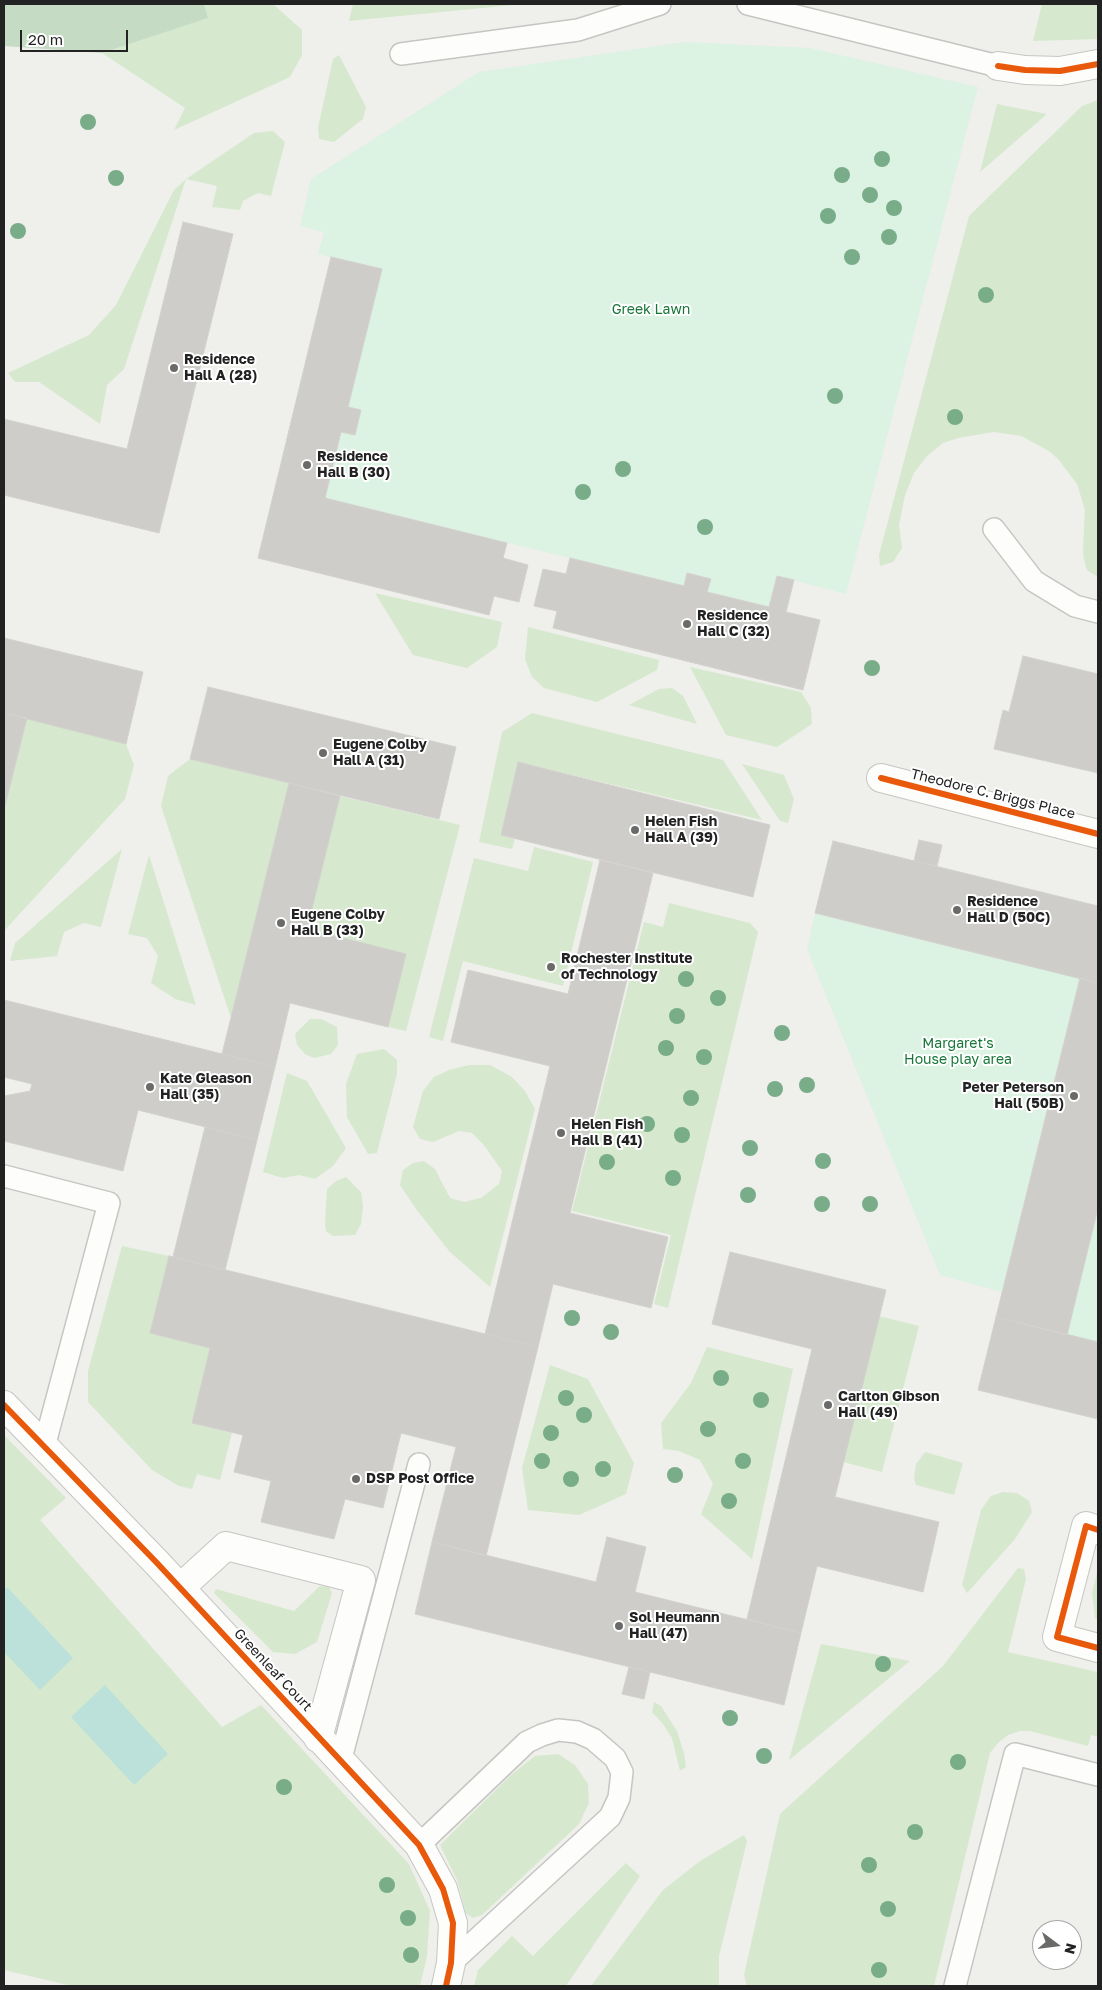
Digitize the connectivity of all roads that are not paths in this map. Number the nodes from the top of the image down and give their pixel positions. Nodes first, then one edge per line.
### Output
1 (660, 4) edge
2 (748, 4) edge
3 (401, 54) dead end
4 (1098, 64) edge
5 (998, 66) joint
6 (994, 530) dead end
7 (1098, 612) edge
8 (881, 778) dead end
9 (1098, 834) edge
10 (4, 1176) edge
11 (4, 1405) edge
12 (44, 1447) junction
13 (418, 1464) dead end
14 (1098, 1530) edge
15 (180, 1588) junction
16 (1098, 1648) edge
17 (318, 1738) junction
18 (340, 1762) junction
19 (1098, 1776) edge
20 (419, 1845) junction
21 (449, 1975) edge
22 (955, 1986) edge

1 - 3 lane
2 - 5 lane
4 - 5 street
6 - 7 lane
8 - 9 street, Theodore C. Briggs Place
10 - 12 lane
11 - 12 street, Greenleaf Court
12 - 15 street, Greenleaf Court
13 - 18 lane
14 - 16 street
15 - 17 street, Greenleaf Court
15 - 17 street, Greenleaf Court
17 - 18 street, Greenleaf Court
18 - 20 street, Greenleaf Court
19 - 22 lane
20 - 21 street, Greenleaf Court
20 - 21 lane

